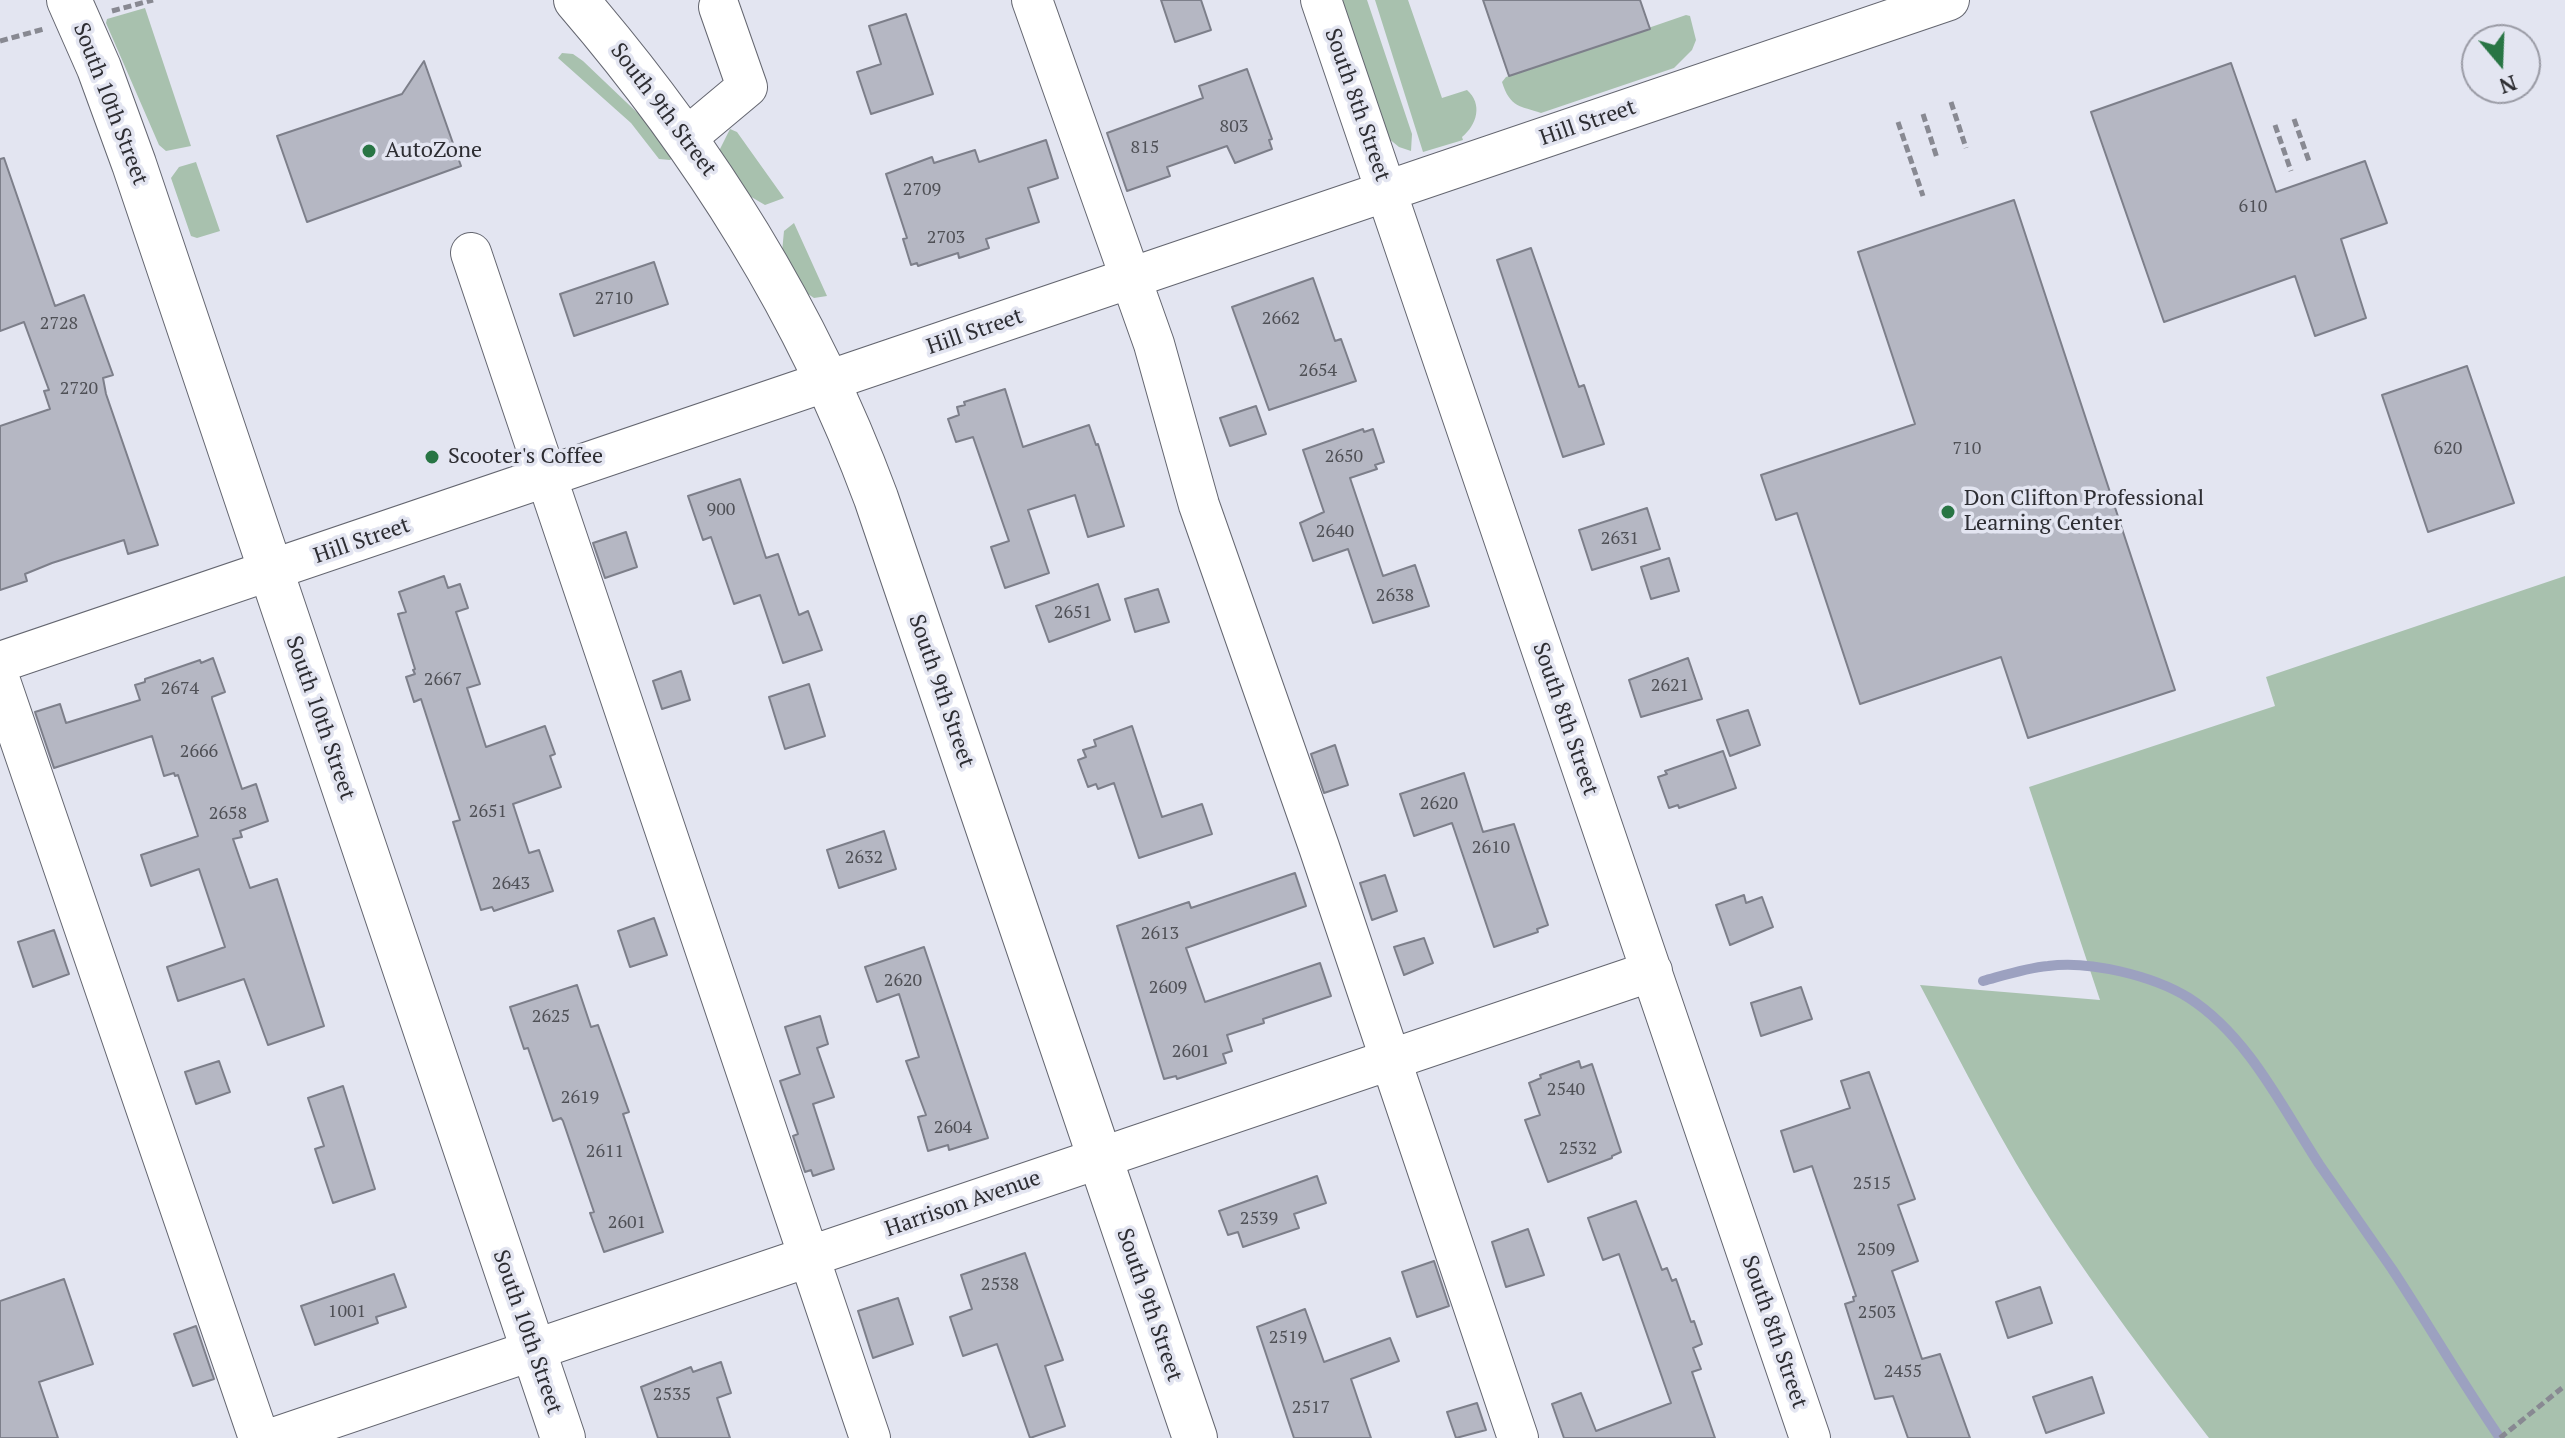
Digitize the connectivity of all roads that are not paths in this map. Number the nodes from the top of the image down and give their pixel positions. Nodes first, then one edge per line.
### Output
1 (69, 0) edge
2 (576, 0) edge
3 (1032, 0) edge
4 (1321, 0) edge
5 (1949, 0) edge
6 (719, 7) dead end
7 (686, 138) junction
8 (1386, 192) junction
9 (471, 253) dead end
10 (1129, 279) junction
11 (828, 382) junction
12 (548, 478) junction
13 (271, 572) junction
14 (0, 662) edge
15 (0, 681) edge
16 (1652, 971) junction
17 (1390, 1060) junction
18 (1100, 1158) junction
19 (807, 1256) junction
20 (533, 1350) junction
21 (259, 1438) edge
22 (274, 1438) edge
23 (563, 1438) edge
24 (870, 1438) edge
25 (1195, 1438) edge
26 (1518, 1438) edge
27 (1810, 1438) edge

1 - 13 main road, South 10th Street
2 - 7 main road, South 9th Street
3 - 10 street
4 - 8 street, South 8th Street
5 - 8 street, Hill Street
6 - 7 street
7 - 11 main road, South 9th Street
8 - 10 street, Hill Street
8 - 16 street, South 8th Street
9 - 12 street
10 - 11 street, Hill Street
10 - 17 street
11 - 12 street, Hill Street
11 - 18 main road, South 9th Street
12 - 13 street, Hill Street
12 - 19 street
13 - 14 street, Hill Street
13 - 20 main road, South 10th Street
15 - 21 street
16 - 17 street, Harrison Avenue
16 - 27 street, South 8th Street
17 - 18 street, Harrison Avenue
17 - 26 street
18 - 19 street, Harrison Avenue
18 - 25 main road, South 9th Street
19 - 20 street, Harrison Avenue
19 - 24 street
20 - 22 street, Harrison Avenue
20 - 23 main road, South 10th Street

